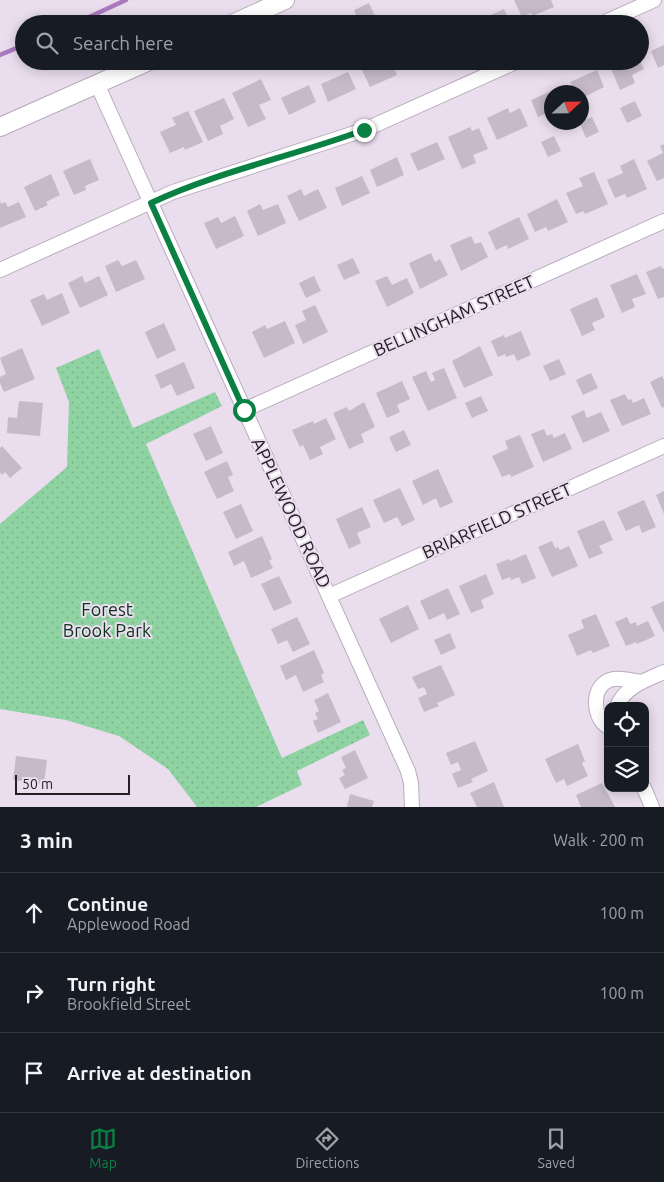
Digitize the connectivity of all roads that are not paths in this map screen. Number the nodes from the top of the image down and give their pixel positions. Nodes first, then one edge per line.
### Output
1 (285, 0) edge
2 (654, 0) edge
3 (252, 15) edge
4 (621, 15) edge
5 (129, 70) edge
6 (498, 70) edge
7 (97, 84) junction
8 (0, 127) edge
9 (151, 203) junction
10 (664, 221) edge
11 (0, 270) edge
12 (244, 410) junction
13 (664, 446) edge
14 (330, 596) junction
15 (664, 672) edge
16 (642, 682) junction
17 (619, 702) edge
18 (604, 725) edge
19 (646, 792) edge
20 (412, 807) edge
21 (652, 807) edge

1 - 3 street
2 - 4 street
5 - 7 street
6 - 9 street
7 - 8 street
7 - 9 street, APPLEWOOD ROAD
9 - 11 street
9 - 12 street, APPLEWOOD ROAD
10 - 12 street, BELLINGHAM STREET
12 - 14 street, APPLEWOOD ROAD
13 - 14 street, BRIARFIELD STREET
14 - 20 street, APPLEWOOD ROAD
15 - 16 street
16 - 17 street
16 - 18 street
19 - 21 street

